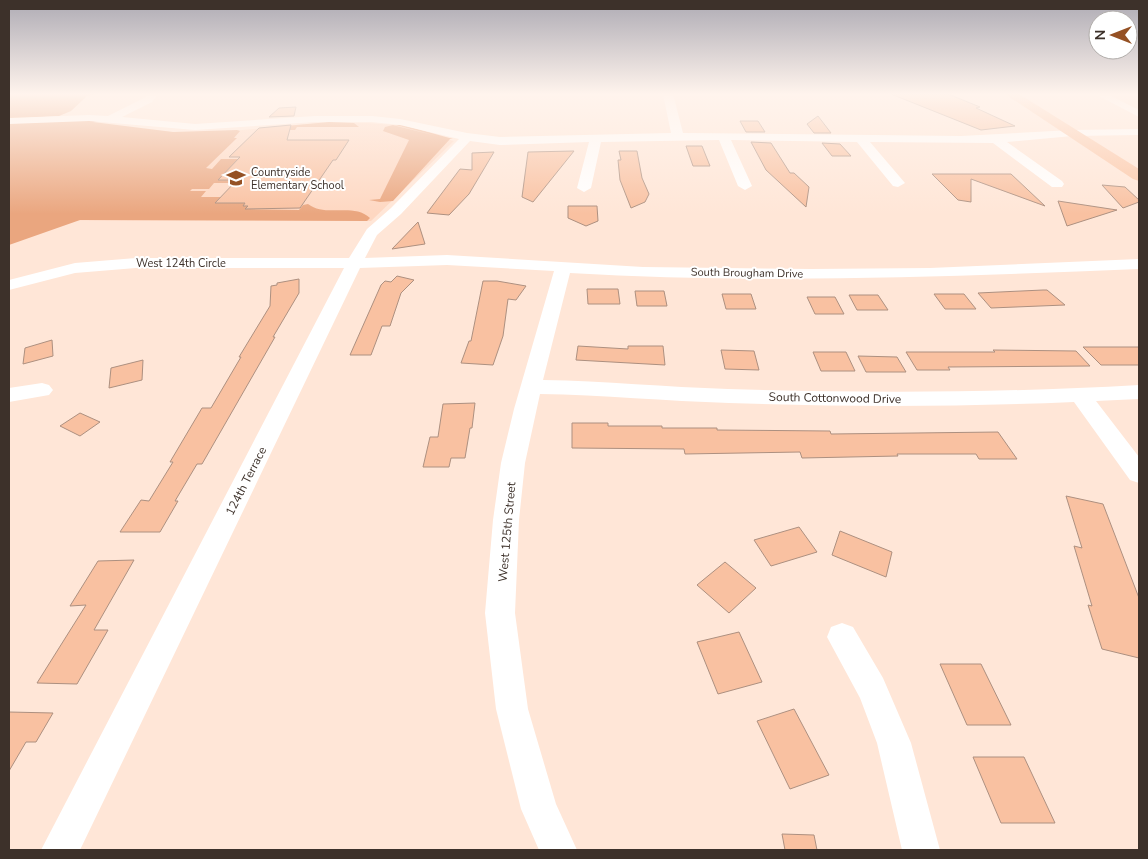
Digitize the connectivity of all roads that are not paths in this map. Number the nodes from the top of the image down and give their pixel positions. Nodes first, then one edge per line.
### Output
1 (454, 134) edge
2 (1058, 134) edge
3 (1074, 134) edge
4 (1093, 134) edge
5 (678, 136) joint
6 (723, 136) junction
7 (467, 137) junction
8 (596, 138) junction
9 (861, 139) junction
10 (996, 139) junction
11 (1139, 163) edge
12 (1139, 176) edge
13 (898, 184) dead end
14 (1057, 184) dead end
15 (745, 186) dead end
16 (584, 188) dead end
17 (355, 263) junction
18 (1137, 266) edge
19 (563, 268) junction
20 (9, 285) edge
21 (532, 387) junction
22 (42, 390) dead end
23 (1139, 392) edge
24 (9, 395) edge
25 (1080, 396) junction
26 (1139, 474) edge
27 (842, 637) dead end
28 (60, 850) edge
29 (558, 850) edge
30 (921, 850) edge

1 - 7 street
2 - 10 street
3 - 12 main road
4 - 11 main road
5 - 6 street
5 - 8 street
6 - 9 street
6 - 15 street
7 - 8 street
7 - 17 street, 124th Terrace
8 - 16 street
9 - 10 street
9 - 13 street
10 - 14 street
17 - 19 street, South Brougham Drive
17 - 20 street, West 124th Circle
17 - 28 street, 124th Terrace
18 - 19 street, South Brougham Drive
19 - 21 street, West 125th Street
21 - 25 street, South Cottonwood Drive
21 - 29 street, West 125th Street
22 - 24 street
23 - 25 street, South Cottonwood Drive
25 - 26 street
27 - 30 street

